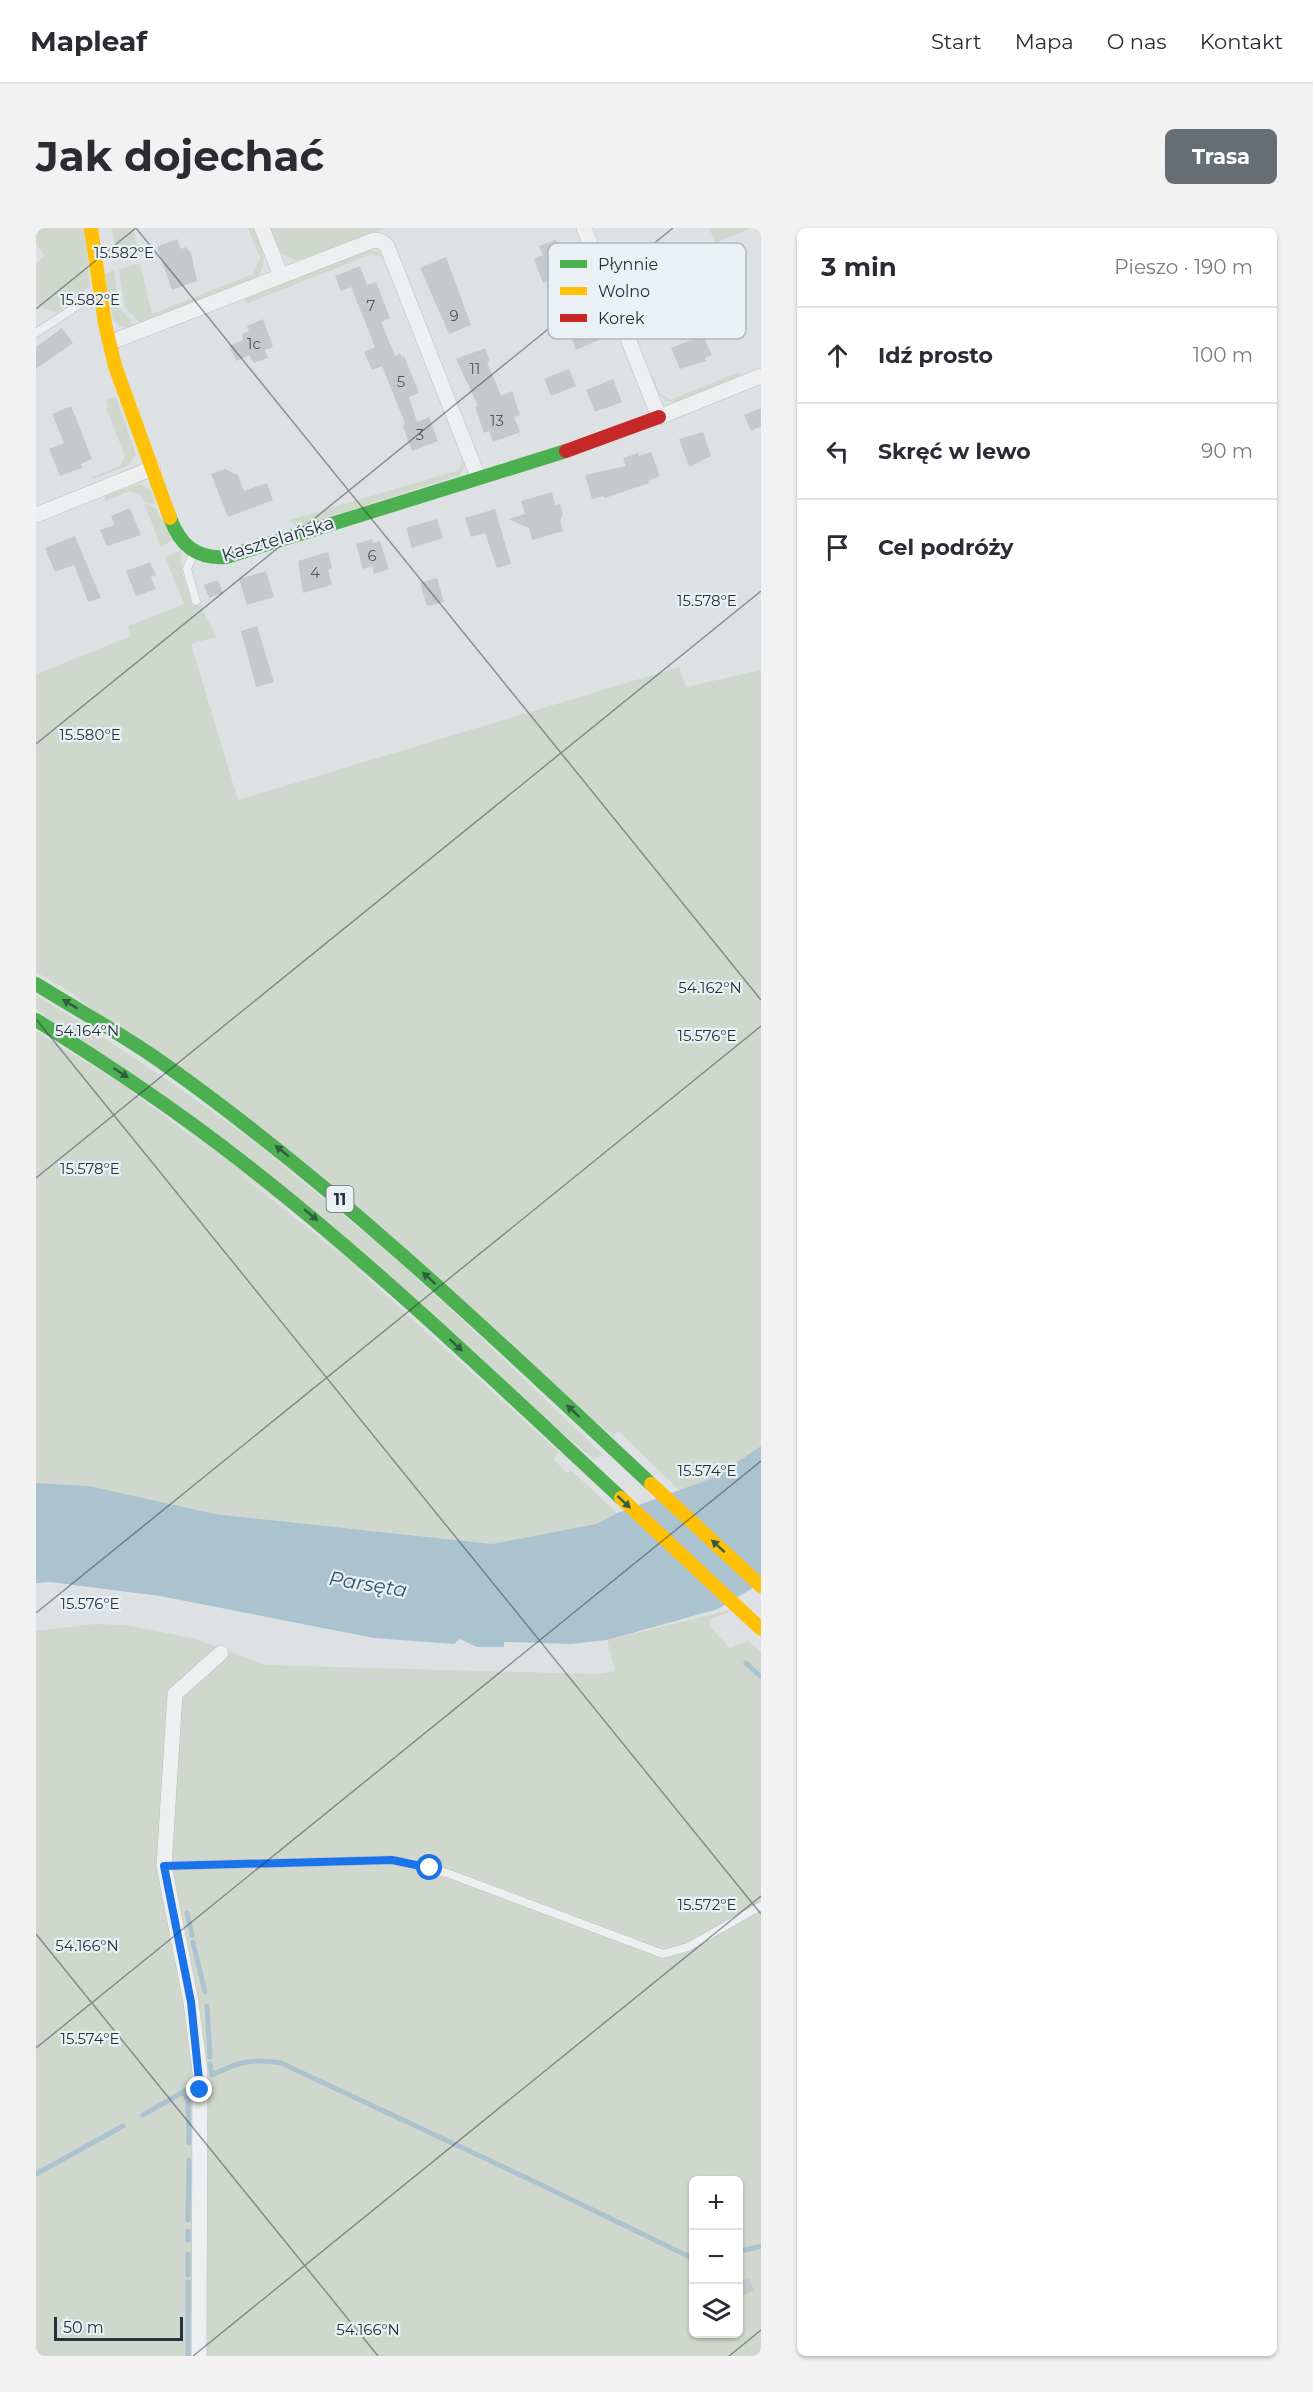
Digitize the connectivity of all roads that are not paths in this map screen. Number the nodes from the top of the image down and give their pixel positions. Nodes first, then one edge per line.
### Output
1 (91, 228) edge
2 (262, 228) edge
3 (584, 228) edge
4 (590, 243) edge
5 (281, 276) junction
6 (100, 291) junction
7 (37, 331) edge
8 (628, 339) edge
9 (109, 343) junction
10 (761, 376) edge
11 (659, 417) junction
12 (153, 468) junction
13 (478, 477) junction
14 (36, 515) edge
15 (194, 553) junction
16 (196, 601) dead end
17 (36, 984) edge
18 (36, 1020) edge
19 (761, 1586) edge
20 (761, 1629) edge
21 (221, 1653) dead end
22 (164, 1866) junction
23 (761, 1906) edge
24 (199, 2356) edge

1 - 6 main road, Kasztelańska
2 - 5 street
3 - 4 street
5 - 9 street
5 - 13 street
6 - 7 lane
6 - 9 main road, Kasztelańska
8 - 11 street
9 - 12 main road, Kasztelańska
10 - 11 street, Kasztelańska
11 - 13 main road, Kasztelańska
12 - 14 street
12 - 15 main road, Kasztelańska
13 - 15 main road, Kasztelańska
15 - 16 lane
19 -> 17 main road, 11
18 -> 20 main road, 11
21 - 22 street
22 - 23 lane
22 - 24 street

